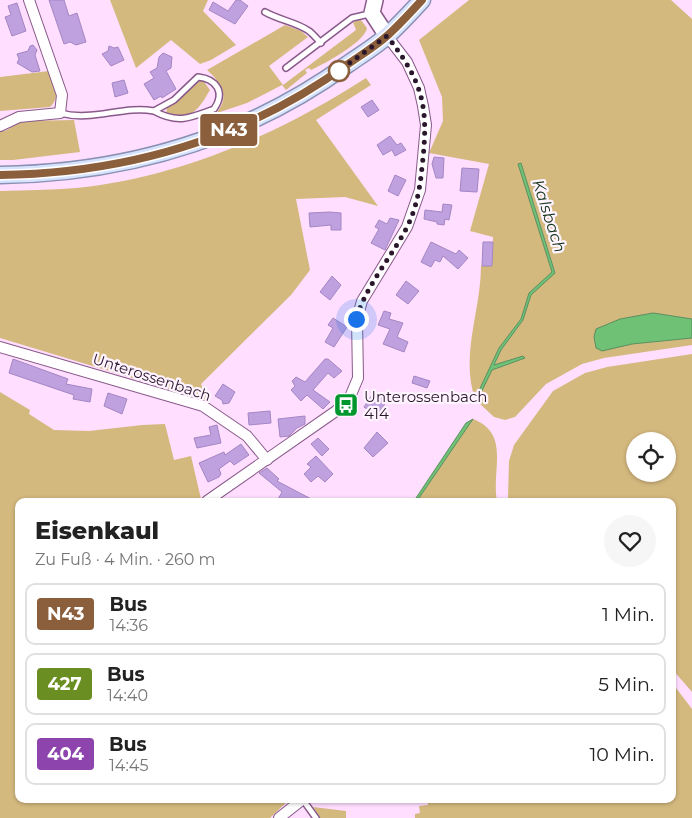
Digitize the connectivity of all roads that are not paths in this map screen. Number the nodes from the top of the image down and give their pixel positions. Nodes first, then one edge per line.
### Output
1 (30, 0) edge
2 (422, 0) edge
3 (374, 7) edge
4 (265, 12) dead end
5 (387, 36) junction
6 (321, 42) junction
7 (286, 68) dead end
8 (154, 112) junction
9 (60, 113) junction
10 (0, 126) edge
11 (0, 175) edge
12 (0, 347) edge
13 (267, 460) junction
14 (211, 498) edge
15 (298, 803) edge
16 (306, 803) edge
17 (279, 818) edge
18 (316, 818) edge

1 - 9 street
2 - 5 main road
3 - 5 street
3 - 6 lane
4 - 6 lane
5 - 11 main road
5 - 13 street
6 - 7 lane
8 - 8 lane
8 - 9 lane
9 - 10 street
12 - 13 street, Unterossenbach
13 - 14 street
15 - 17 street
16 - 18 lane

